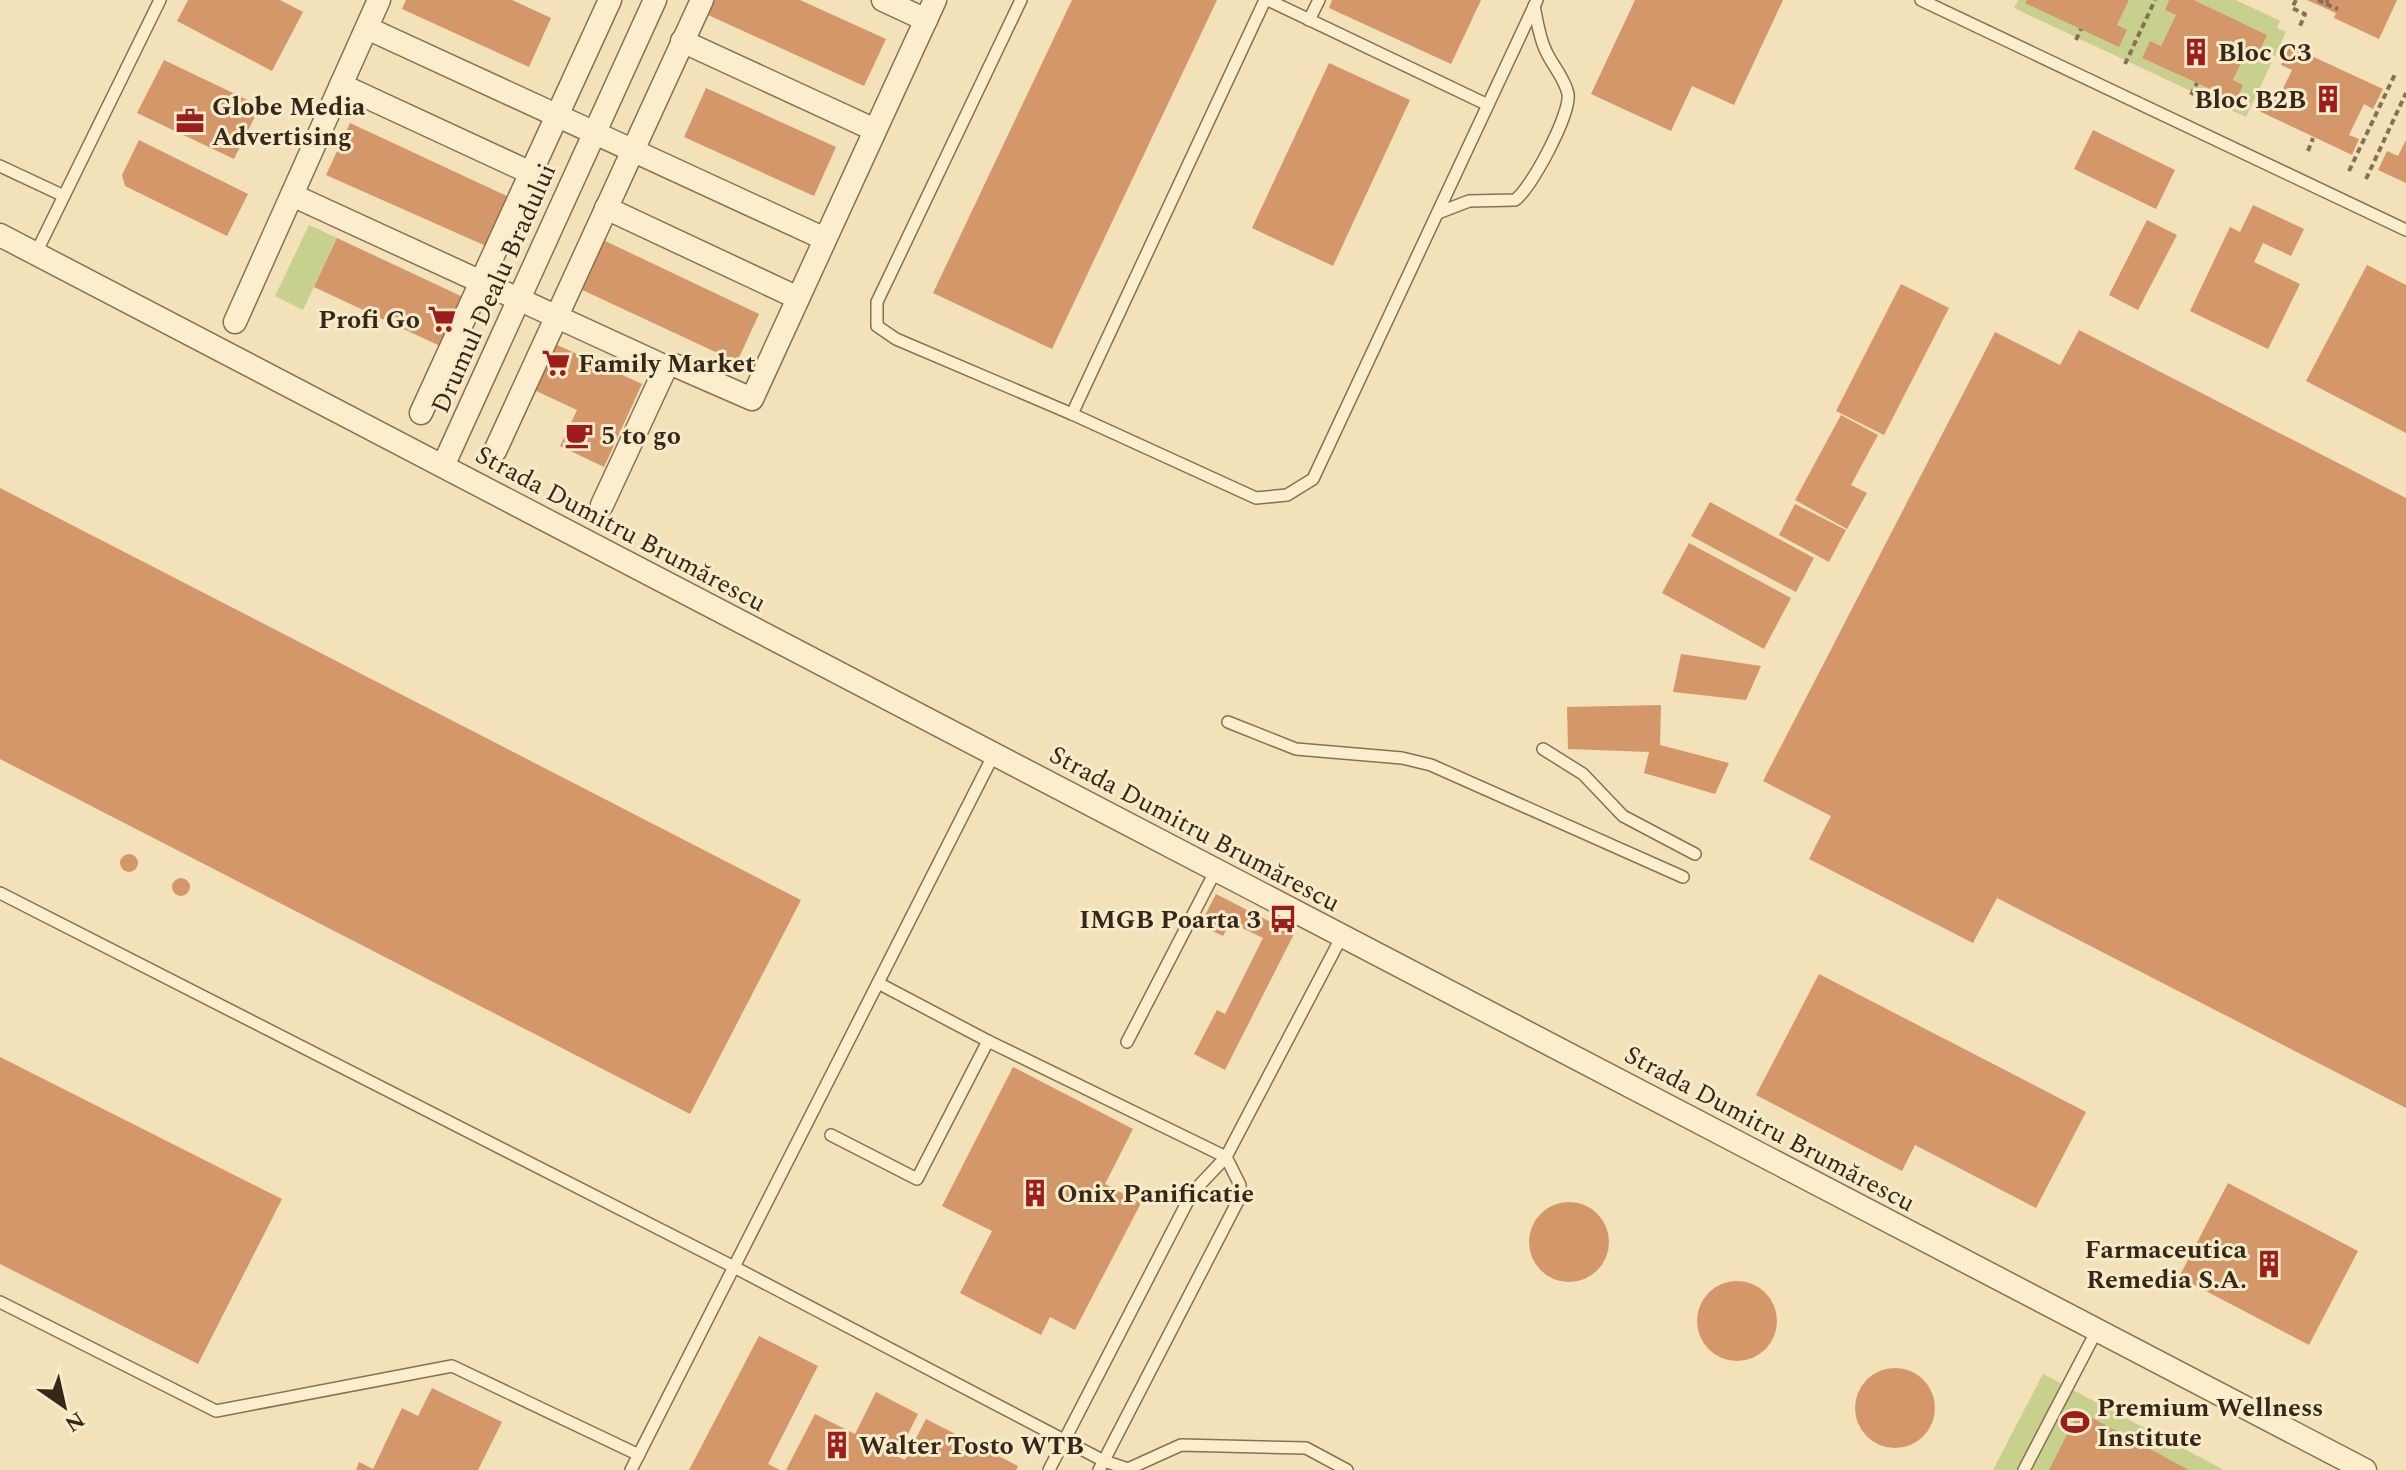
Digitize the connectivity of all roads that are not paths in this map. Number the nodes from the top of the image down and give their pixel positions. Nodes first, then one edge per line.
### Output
1 (160, 0) edge
2 (379, 0) edge
3 (655, 0) edge
4 (702, 0) edge
5 (883, 0) edge
6 (1021, 0) edge
7 (1266, 0) edge
8 (1319, 0) edge
9 (1921, 0) edge
10 (604, 2) edge
11 (1536, 3) edge
12 (930, 10) edge
13 (1309, 20) junction
14 (367, 28) junction
15 (682, 41) junction
16 (341, 85) junction
17 (1488, 105) junction
18 (557, 116) junction
19 (875, 130) junction
20 (594, 133) junction
21 (633, 150) junction
22 (0, 166) edge
23 (531, 173) junction
24 (292, 195) junction
25 (64, 196) junction
26 (606, 208) junction
27 (1438, 213) junction
28 (2406, 230) edge
29 (0, 235) edge
30 (825, 239) junction
31 (36, 253) junction
32 (481, 282) junction
33 (798, 298) junction
34 (518, 299) junction
35 (556, 317) junction
36 (235, 322) dead end
37 (666, 367) junction
38 (421, 413) dead end
39 (1072, 414) junction
40 (495, 451) dead end
41 (443, 466) junction
42 (602, 505) dead end
43 (1228, 722) dead end
44 (1543, 749) dead end
45 (994, 754) junction
46 (1695, 854) dead end
47 (1216, 870) junction
48 (1683, 877) dead end
49 (0, 893) edge
50 (1342, 936) junction
51 (878, 983) junction
52 (988, 1041) junction
53 (1127, 1042) dead end
54 (831, 1135) dead end
55 (1226, 1157) junction
56 (734, 1267) junction
57 (0, 1302) edge
58 (2097, 1330) junction
59 (1065, 1440) junction
60 (639, 1455) junction
61 (1102, 1466) edge
62 (631, 1470) edge
63 (1049, 1470) edge
64 (1347, 1470) edge
65 (2024, 1470) edge
66 (2365, 1470) edge

1 - 25 lane
2 - 14 street
3 - 20 street, Drumul Dealu Bradului
4 - 15 street
5 - 12 street
6 - 39 lane
7 - 13 lane
7 - 39 lane
8 - 13 lane
9 - 28 lane
10 - 18 street
11 - 17 lane
11 - 27 lane
12 - 19 street
13 - 17 lane
14 - 16 street
14 - 18 street
15 - 19 street
15 - 21 street
16 - 23 street
16 - 24 street
17 - 27 lane
18 - 20 street
18 - 23 street
19 - 30 street
20 - 21 street
20 - 34 street, Drumul Dealu Bradului
21 - 26 street
21 - 30 street
22 - 25 lane
23 - 32 street
24 - 32 street
24 - 36 street
25 - 31 lane
26 - 33 street
26 - 35 street
27 - 39 lane
29 - 31 street, Strada Dumitru Brumărescu
30 - 33 street
31 - 41 street, Strada Dumitru Brumărescu
32 - 34 street
32 - 38 street
33 - 37 street
34 - 35 street
34 - 41 street, Drumul Dealu Bradului
35 - 37 street
35 - 40 street
37 - 42 street
41 - 45 street, Strada Dumitru Brumărescu
43 - 48 lane
44 - 46 lane
45 - 47 street, Strada Dumitru Brumărescu
45 - 51 lane
47 - 50 street, Strada Dumitru Brumărescu
47 - 53 lane
49 - 56 lane
50 - 55 lane
50 - 58 street, Strada Dumitru Brumărescu
51 - 52 lane
51 - 56 lane
52 - 54 lane
52 - 55 lane
55 - 59 lane
55 - 61 lane
56 - 59 lane
56 - 60 lane
57 - 60 lane
58 - 65 lane
58 - 66 street, Strada Dumitru Brumărescu
59 - 61 lane
59 - 63 lane
60 - 62 lane
61 - 64 lane

